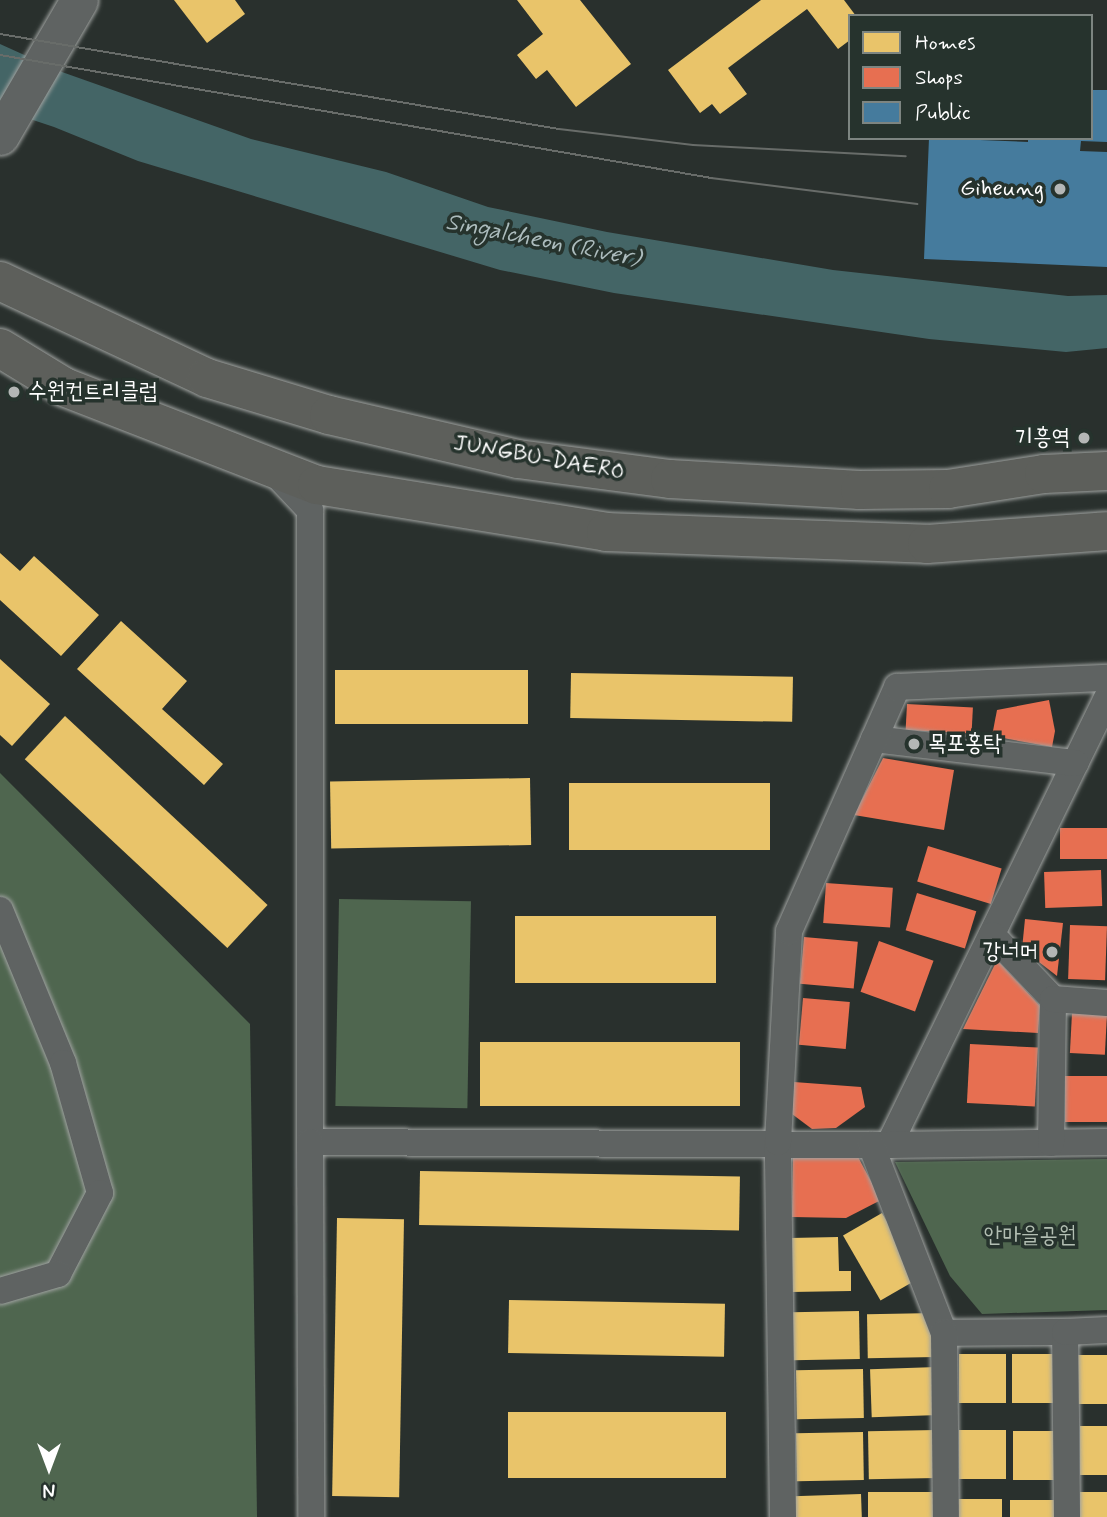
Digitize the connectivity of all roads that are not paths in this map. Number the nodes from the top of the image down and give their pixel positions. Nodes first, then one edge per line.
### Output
1 (79, 0) edge
2 (0, 136) edge
3 (0, 281) edge
4 (0, 348) edge
5 (267, 465) junction
6 (1107, 471) edge
7 (379, 495) junction
8 (310, 510) junction
9 (1107, 531) edge
10 (1107, 678) edge
11 (1105, 705) edge
12 (874, 739) junction
13 (1076, 763) junction
14 (0, 910) edge
15 (992, 935) junction
16 (1053, 999) junction
17 (1107, 1003) edge
18 (310, 1142) junction
19 (778, 1142) junction
20 (1107, 1142) edge
21 (1051, 1143) junction
22 (880, 1145) junction
23 (0, 1291) edge
24 (1107, 1330) edge
25 (1065, 1332) junction
26 (944, 1333) junction
27 (311, 1517) edge
28 (783, 1517) edge
29 (946, 1517) edge
30 (1067, 1517) edge

1 - 2 street
3 - 6 main road, JUNGBU-DAERO
4 - 5 main road
5 - 7 main road
5 - 8 street
7 - 8 street
7 - 9 main road
8 - 18 street
10 - 12 street
11 - 13 street
12 - 13 street
12 - 19 street
13 - 15 street
14 - 23 street
15 - 16 street
15 - 22 street
16 - 17 street
16 - 21 street
18 - 19 street
18 - 27 street
19 - 22 street
19 - 28 street
20 - 21 street
21 - 22 street
22 - 26 street
24 - 25 street
25 - 26 street
25 - 30 street
26 - 29 street

